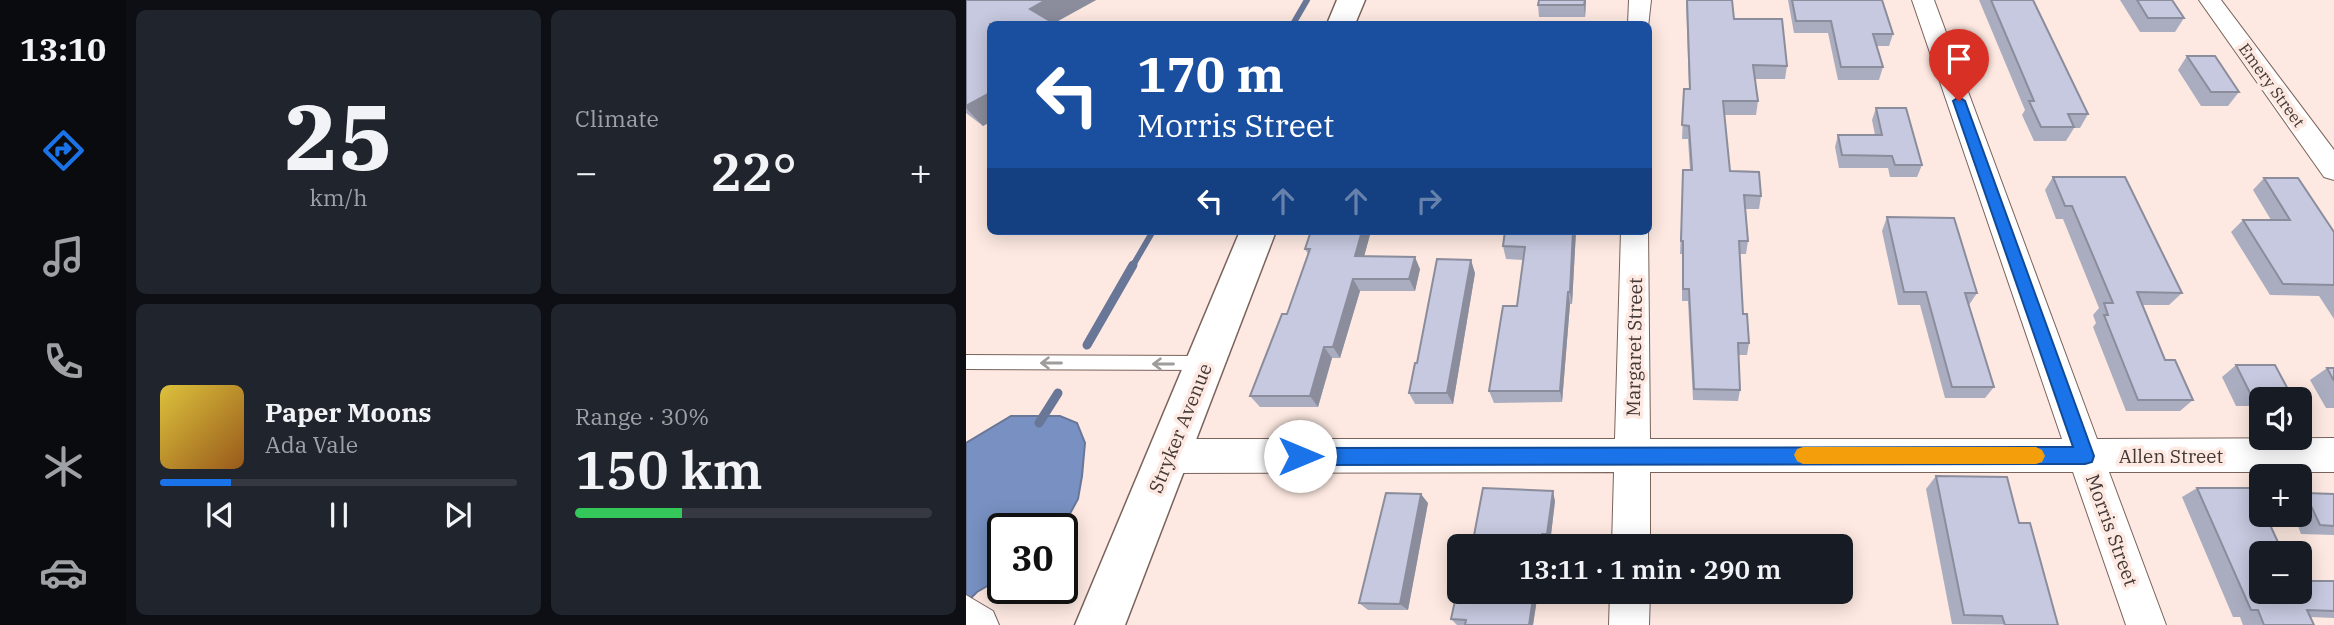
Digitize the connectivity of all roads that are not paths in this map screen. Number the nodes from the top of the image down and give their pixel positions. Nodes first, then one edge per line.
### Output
1 (1351, 0) edge
2 (1640, 0) edge
3 (1923, 0) edge
4 (2210, 0) edge
5 (1342, 21) edge
6 (1639, 21) edge
7 (2334, 170) edge
8 (1256, 235) edge
9 (1636, 235) edge
10 (966, 362) edge
11 (1206, 363) junction
12 (1632, 455) junction
13 (2334, 455) edge
14 (1168, 456) junction
15 (2085, 456) junction
16 (1631, 534) edge
17 (1630, 604) edge
18 (966, 615) edge
19 (979, 625) edge
20 (1100, 625) edge
21 (1629, 625) edge
22 (2146, 625) edge

1 - 5 street
2 - 6 street
3 - 15 street, Morris Street
4 - 7 street, Emery Street
8 - 11 street, Stryker Avenue
9 - 12 street, Margaret Street
11 -> 10 lane
11 - 14 street, Stryker Avenue
12 - 14 street, Allen Street
12 - 15 street, Allen Street
12 - 16 street, Margaret Street
13 - 15 street, Allen Street
14 - 20 street, Stryker Avenue
15 - 22 street, Morris Street
17 - 21 street
18 - 19 street

